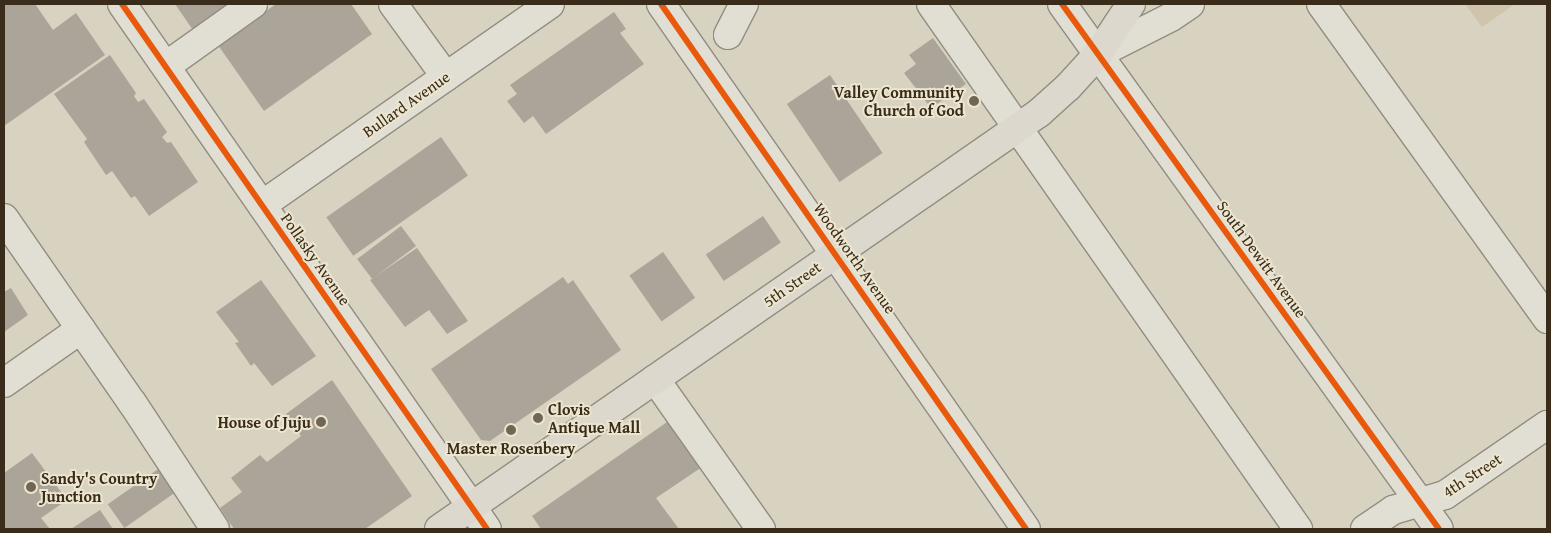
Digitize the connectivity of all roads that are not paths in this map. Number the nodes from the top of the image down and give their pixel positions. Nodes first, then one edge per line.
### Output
1 (122, 4) edge
2 (253, 4) edge
3 (550, 4) edge
4 (661, 4) edge
5 (744, 4) edge
6 (931, 4) edge
7 (1062, 4) edge
8 (1131, 4) edge
9 (1190, 4) edge
10 (1321, 4) edge
11 (400, 14) edge
12 (728, 35) dead end
13 (1098, 54) junction
14 (166, 66) junction
15 (446, 77) junction
16 (1017, 127) junction
17 (262, 205) junction
18 (4, 218) edge
19 (836, 254) junction
20 (1547, 319) edge
21 (81, 329) junction
22 (655, 379) junction
23 (4, 383) edge
24 (1547, 425) edge
25 (1421, 503) junction
26 (472, 506) junction
27 (215, 529) edge
28 (439, 529) edge
29 (488, 529) edge
30 (761, 529) edge
31 (1026, 529) edge
32 (1298, 529) edge
33 (1365, 529) edge
34 (1439, 529) edge

1 - 14 street, Pollasky Avenue
2 - 14 street
3 - 15 street, Bullard Avenue
4 - 19 street, Woodworth Avenue
5 - 12 street
6 - 16 street
7 - 13 street, South Dewitt Avenue
8 - 13 main road
9 - 13 street, 5th Street
10 - 20 street
11 - 15 street
13 - 16 main road, 5th Street
13 - 25 street, South Dewitt Avenue
14 - 17 street, Pollasky Avenue
15 - 17 street, Bullard Avenue
16 - 19 main road, 5th Street
16 - 32 street
17 - 26 street, Pollasky Avenue
18 - 21 street
19 - 22 main road, 5th Street
19 - 31 street, Woodworth Avenue
21 - 23 street
21 - 27 street
22 - 26 main road, 5th Street
22 - 30 street
24 - 25 street, 4th Street
25 - 33 street, 4th Street
25 - 34 street, South Dewitt Avenue
26 - 28 main road, 5th Street
26 - 29 street, Pollasky Avenue

